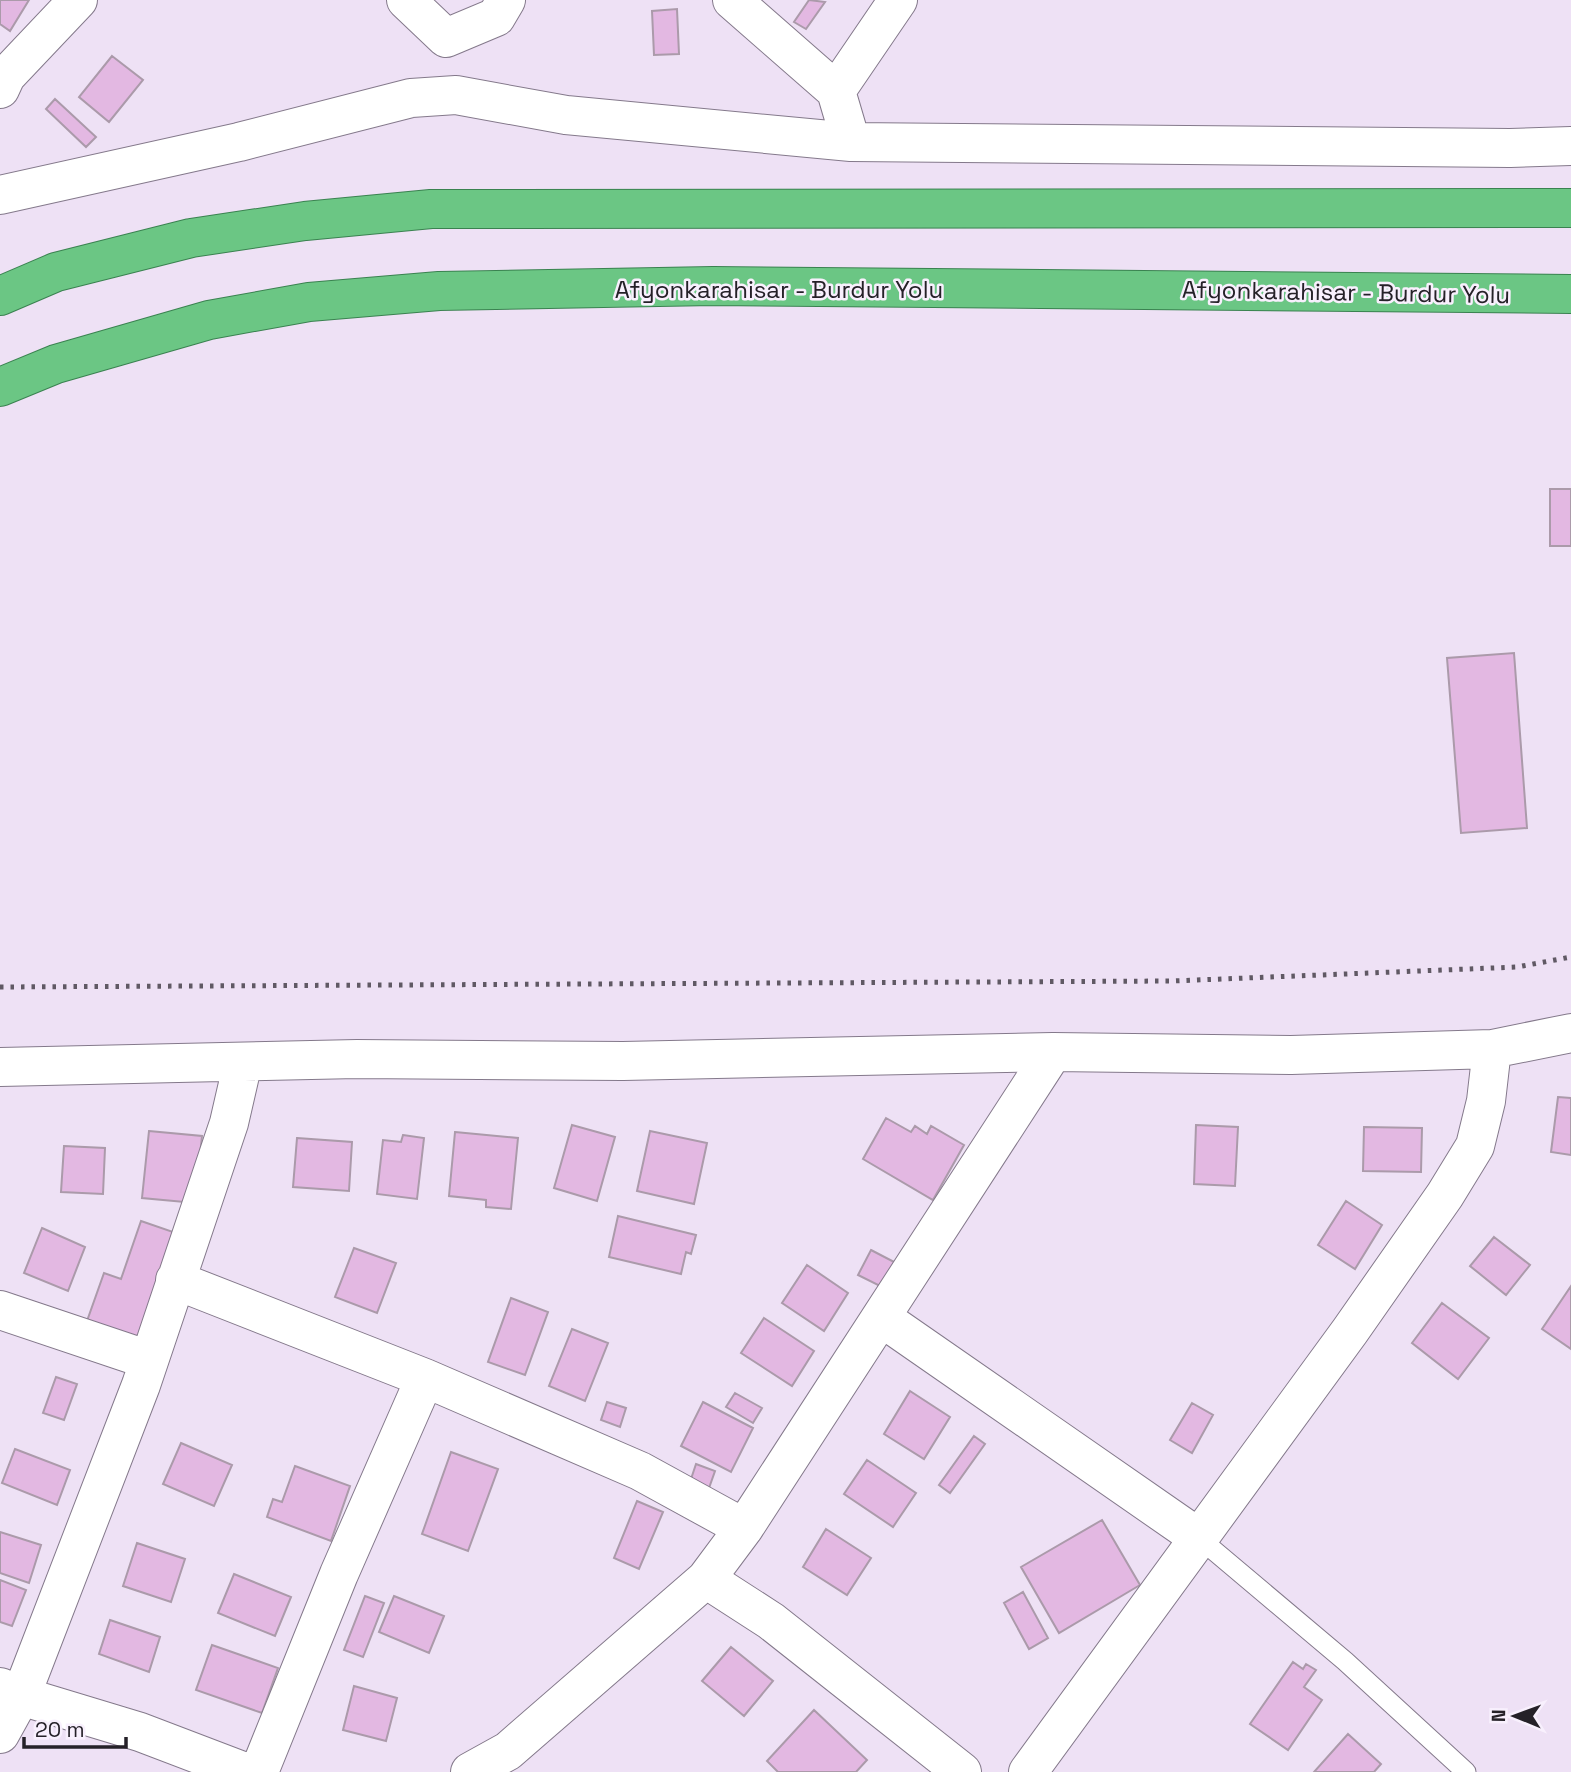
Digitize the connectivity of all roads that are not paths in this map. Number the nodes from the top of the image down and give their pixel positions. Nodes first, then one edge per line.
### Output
1 (78, 0) edge
2 (406, 0) edge
3 (506, 0) edge
4 (732, 0) edge
5 (898, 0) edge
6 (0, 89) edge
7 (836, 91) junction
8 (850, 142) junction
9 (1571, 146) edge
10 (0, 195) edge
11 (1571, 208) edge
12 (1571, 295) edge
13 (0, 296) edge
14 (0, 387) edge
15 (1571, 1033) edge
16 (1492, 1049) junction
17 (1053, 1052) junction
18 (243, 1062) junction
19 (0, 1067) edge
20 (175, 1280) junction
21 (0, 1310) edge
22 (882, 1318) junction
23 (149, 1360) junction
24 (425, 1378) junction
25 (744, 1528) junction
26 (1199, 1538) junction
27 (706, 1579) junction
28 (11, 1691) edge
29 (0, 1734) edge
30 (245, 1772) edge
31 (259, 1772) edge
32 (470, 1772) edge
33 (962, 1772) edge
34 (1028, 1772) edge
35 (1466, 1772) edge

1 - 6 street
2 - 3 street
4 - 7 street
5 - 7 street
7 - 8 street
8 - 9 street
8 - 10 street
11 - 13 highway
12 - 14 highway, Afyonkarahisar - Burdur Yolu
15 - 16 street
16 - 17 street
16 - 26 street
17 - 18 street
17 - 22 street
18 - 19 street
18 - 20 street
20 - 23 street
20 - 24 street
21 - 23 street
22 - 25 street
22 - 26 street
23 - 28 street
24 - 25 street
24 - 31 street
25 - 27 street
26 - 34 street
26 - 35 lane
27 - 32 street
27 - 33 street
28 - 29 street
28 - 30 street

